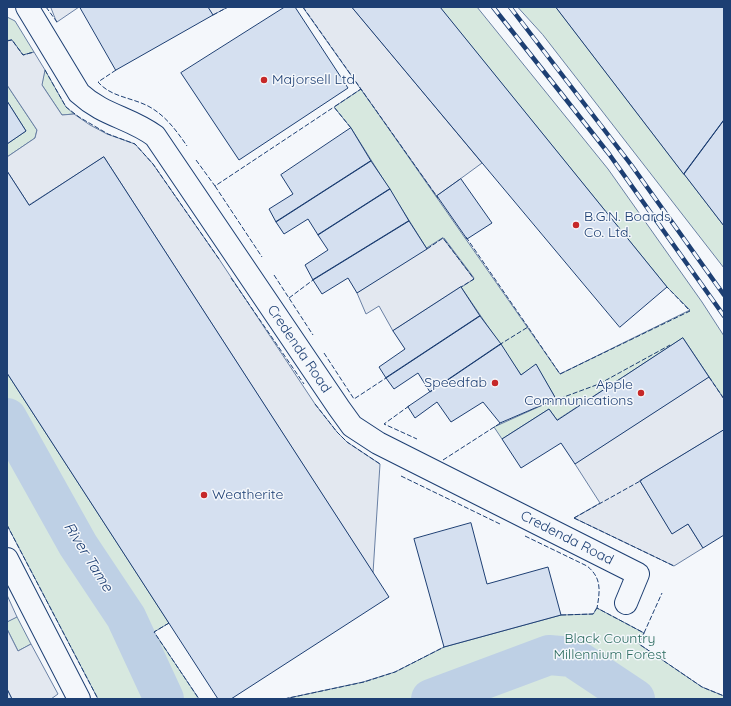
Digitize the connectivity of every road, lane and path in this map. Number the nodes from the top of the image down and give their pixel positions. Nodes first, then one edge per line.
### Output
1 (27, 7) edge
2 (7, 558) edge
3 (626, 603) dead end
4 (79, 699) edge

1 - 3 street, Credenda Road
2 - 4 street

